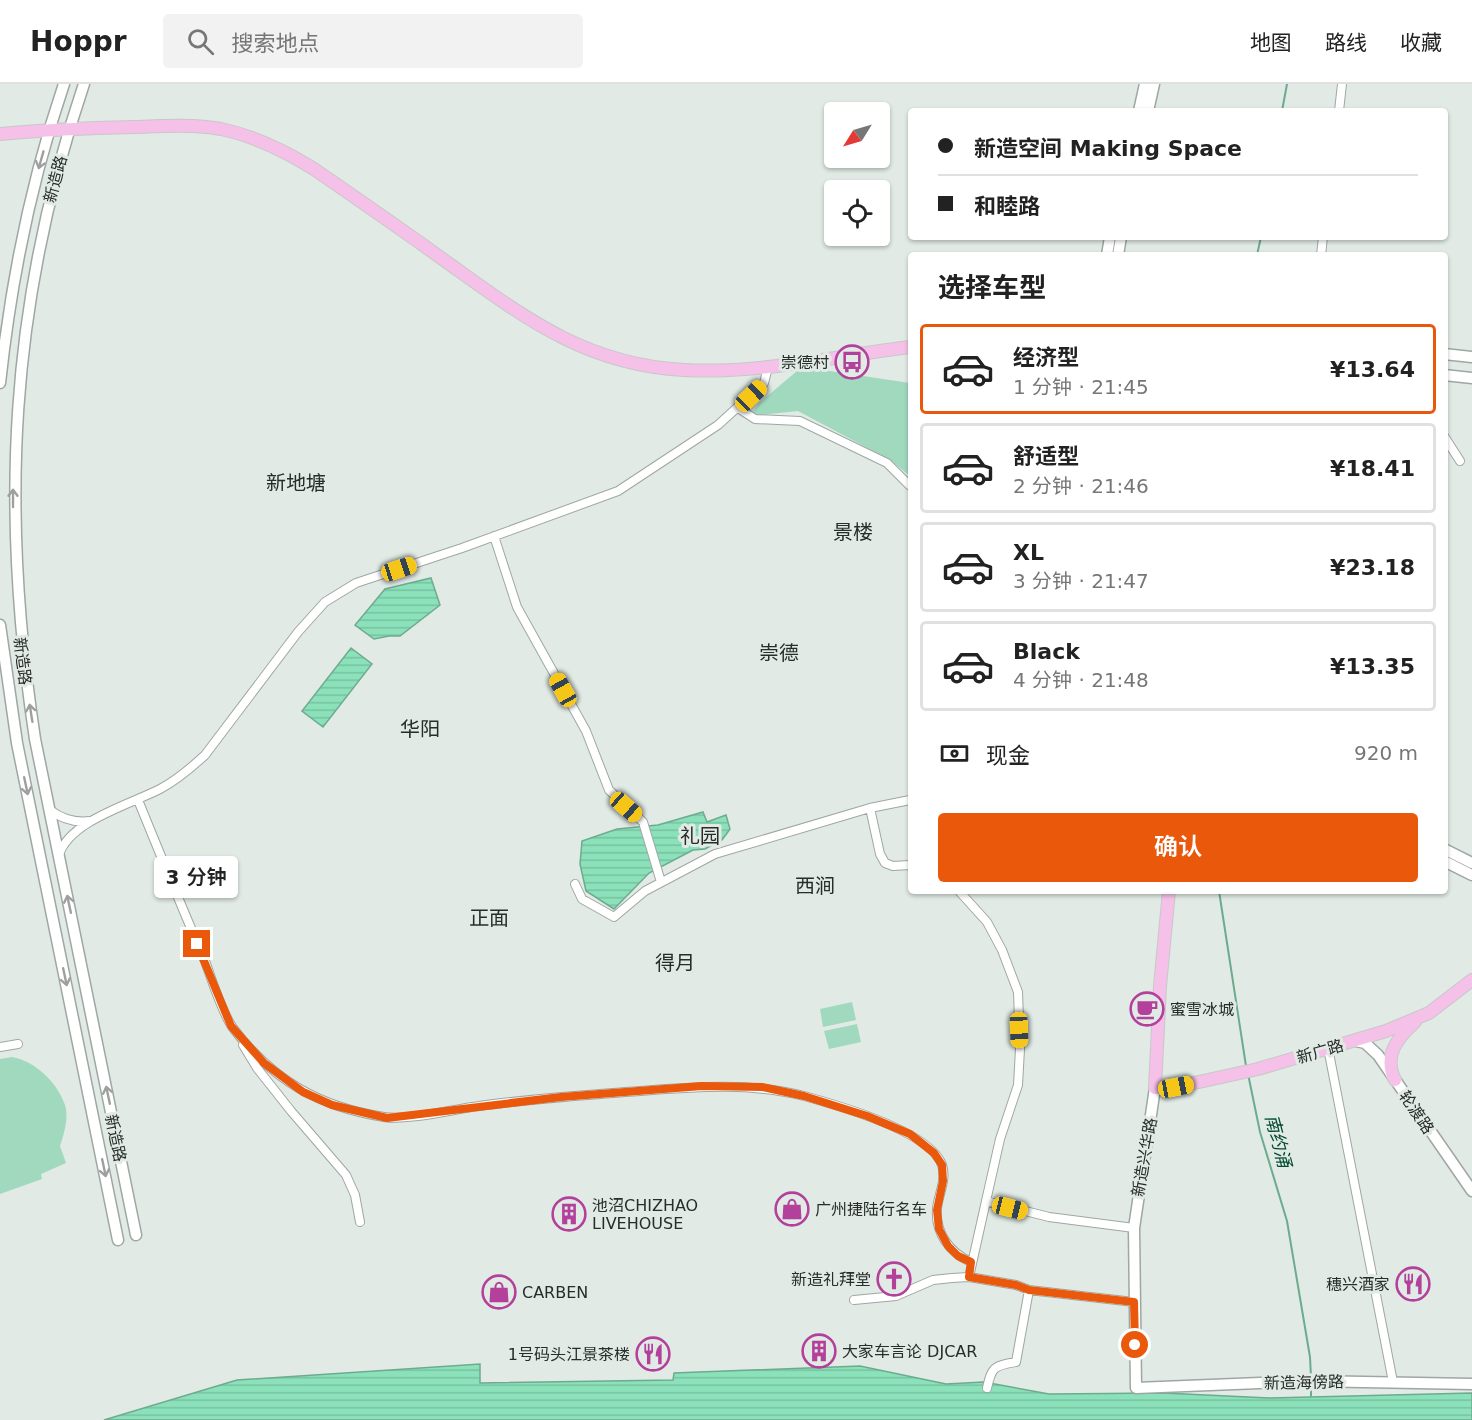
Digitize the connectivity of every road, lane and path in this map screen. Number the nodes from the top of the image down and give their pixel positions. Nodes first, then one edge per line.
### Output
1 (64, 84) edge
2 (84, 84) edge
3 (1145, 84) edge
4 (1154, 84) edge
5 (1342, 84) edge
6 (1140, 108) edge
7 (1149, 108) edge
8 (1339, 108) edge
9 (69, 130) junction
10 (49, 131) junction
11 (0, 134) edge
12 (908, 347) edge
13 (1448, 354) edge
14 (1472, 357) edge
15 (768, 367) junction
16 (1448, 375) edge
17 (1472, 378) edge
18 (0, 383) edge
19 (738, 408) junction
20 (1448, 442) edge
21 (1460, 460) dead end
22 (908, 484) edge
23 (494, 536) junction
24 (0, 625) edge
25 (138, 800) junction
26 (908, 800) edge
27 (870, 808) junction
28 (50, 810) junction
29 (92, 821) junction
30 (1448, 851) edge
31 (59, 857) junction
32 (1448, 863) edge
33 (1472, 863) edge
34 (908, 865) edge
35 (1472, 875) edge
36 (661, 882) junction
37 (575, 884) dead end
38 (962, 894) edge
39 (1169, 894) edge
40 (1472, 980) edge
41 (1422, 1016) junction
42 (231, 1026) junction
43 (1356, 1041) junction
44 (18, 1044) dead end
45 (0, 1047) edge
46 (1328, 1048) junction
47 (1395, 1080) junction
48 (1155, 1088) junction
49 (1472, 1191) edge
50 (986, 1201) junction
51 (360, 1222) dead end
52 (1134, 1228) junction
53 (136, 1235) dead end
54 (118, 1240) dead end
55 (971, 1262) junction
56 (969, 1277) junction
57 (1029, 1290) junction
58 (854, 1300) dead end
59 (1134, 1302) junction
60 (1393, 1382) junction
61 (1472, 1384) edge
62 (987, 1388) dead end
63 (1136, 1388) joint

1 - 10 main road, 新造路
2 - 9 main road, 新造路
3 - 6 main road
4 - 7 main road
5 - 8 street
9 - 10 main road
9 - 15 main road
28 -> 9 main road, 新造路
10 - 11 main road
10 -> 18 main road, 新造路
12 - 15 main road
13 - 14 main road
15 - 19 street
16 - 17 main road
19 - 22 street
19 - 23 street
20 - 21 street
23 - 25 street
23 - 36 street
24 -> 54 main road, 新造路
25 - 29 street
25 - 42 street
26 - 27 street
27 - 34 street
27 - 36 street
28 - 29 street
28 - 31 main road, 新造路
29 - 31 street
30 - 33 main road
53 -> 31 main road, 新造路
32 - 35 main road
36 - 37 street
38 - 50 street
39 - 48 main road, 新造兴华路
40 - 41 main road, 新广路
41 - 43 main road, 新广路
41 - 47 main road
42 - 51 street
42 - 55 street
43 - 46 main road, 新广路
43 - 47 main road, 轮渡路
44 - 45 street
46 - 48 main road, 新广路
46 - 60 street
47 - 49 main road, 轮渡路
48 - 52 main road, 新造兴华路
50 - 52 street
50 - 55 street
52 - 59 main road, 新造兴华路
55 - 56 street
56 - 57 street
56 - 58 street
57 - 59 street
57 - 62 street
59 - 63 main road, 新造兴华路
60 - 61 main road, 新造海傍路
60 - 63 main road, 新造海傍路

